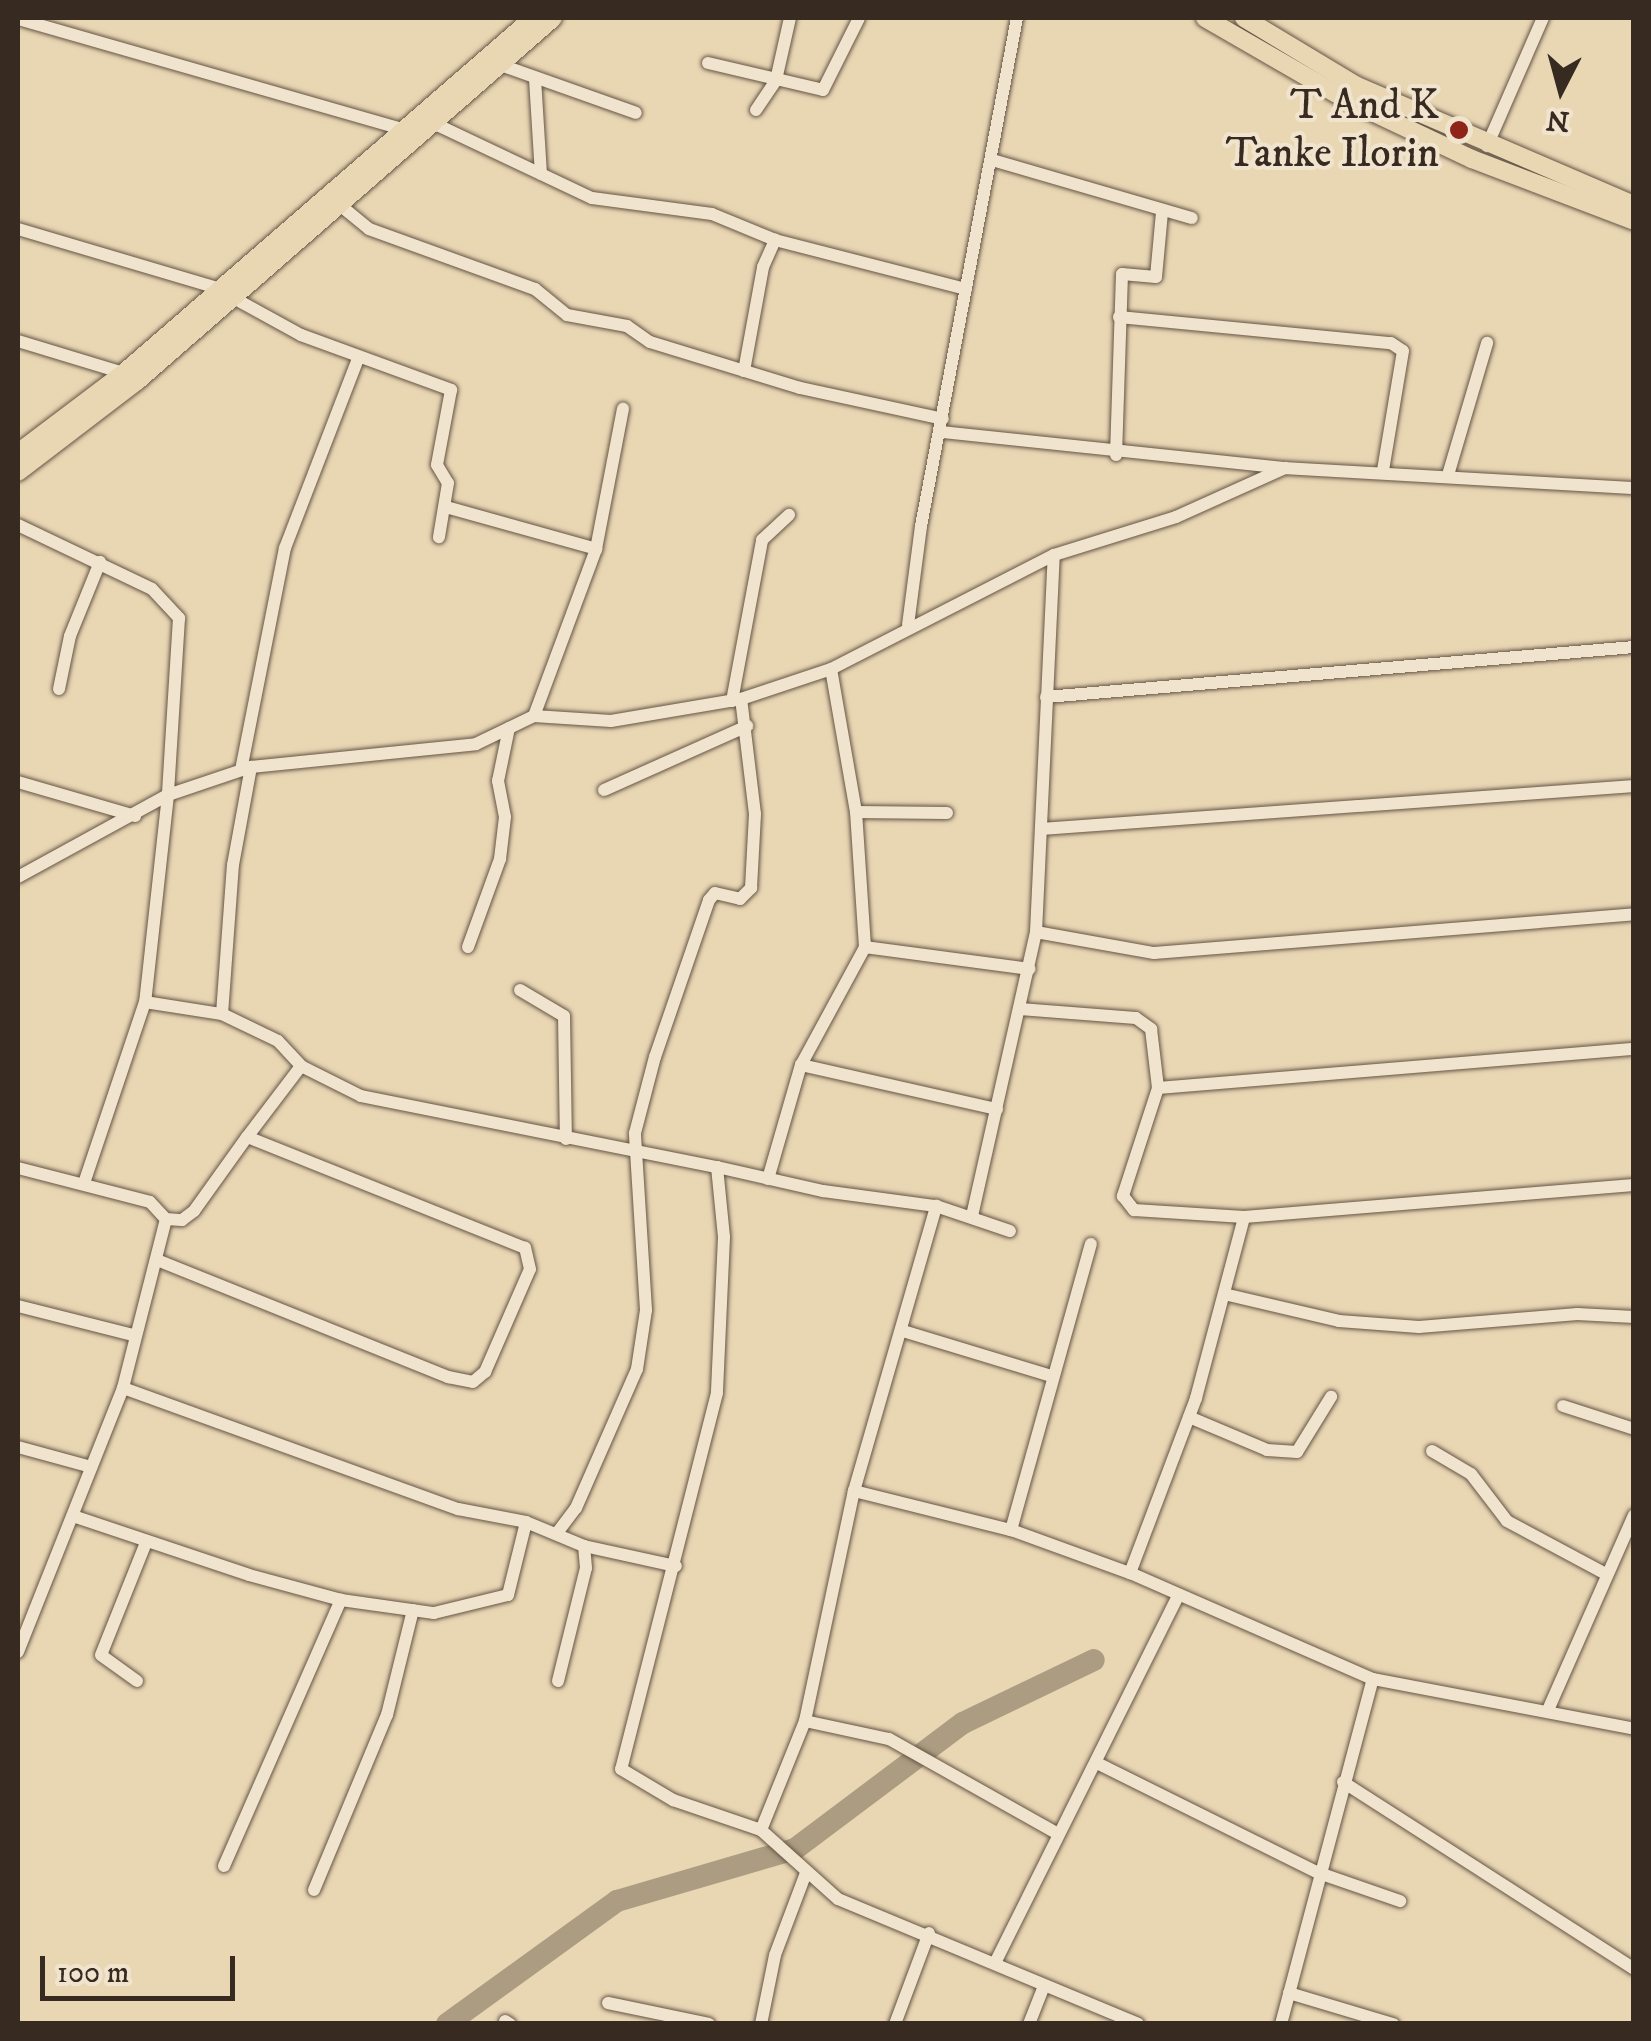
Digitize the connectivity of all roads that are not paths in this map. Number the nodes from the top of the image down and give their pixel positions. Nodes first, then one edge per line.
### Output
1 (532, 18) edge
2 (552, 18) edge
3 (790, 18) edge
4 (859, 18) edge
5 (1016, 18) edge
6 (1205, 18) edge
7 (1244, 18) edge
8 (1543, 18) edge
9 (18, 19) edge
10 (708, 63) dead end
11 (498, 64) junction
12 (535, 79) junction
13 (776, 80) junction
14 (756, 110) dead end
15 (636, 114) dead end
16 (431, 122) junction
17 (408, 131) junction
18 (1487, 146) junction
19 (992, 160) junction
20 (541, 174) junction
21 (335, 202) junction
22 (1634, 205) edge
23 (1162, 212) junction
24 (1192, 218) dead end
25 (1634, 221) edge
26 (18, 230) edge
27 (776, 240) junction
28 (966, 289) junction
29 (224, 292) junction
30 (1119, 318) junction
31 (18, 341) edge
32 (1487, 344) dead end
33 (358, 359) junction
34 (744, 372) junction
35 (131, 376) junction
36 (623, 409) dead end
37 (942, 425) junction
38 (18, 453) edge
39 (1116, 455) junction
40 (1285, 468) junction
41 (1383, 470) junction
42 (18, 472) edge
43 (1448, 474) junction
44 (1634, 488) edge
45 (446, 507) junction
46 (789, 515) dead end
47 (18, 525) edge
48 (439, 538) dead end
49 (596, 549) junction
50 (1054, 555) junction
51 (100, 562) junction
52 (908, 625) junction
53 (1634, 647) edge
54 (831, 670) junction
55 (59, 689) dead end
56 (1046, 697) junction
57 (737, 700) junction
58 (534, 716) junction
59 (748, 726) junction
60 (509, 728) junction
61 (246, 768) junction
62 (18, 782) edge
63 (1634, 786) edge
64 (604, 790) dead end
65 (168, 794) junction
66 (856, 812) junction
67 (947, 813) dead end
68 (135, 816) junction
69 (1041, 830) junction
70 (18, 877) edge
71 (1634, 914) edge
72 (1036, 932) junction
73 (468, 947) dead end
74 (865, 947) junction
75 (1030, 969) junction
76 (520, 990) dead end
77 (145, 1002) junction
78 (1020, 1008) junction
79 (222, 1014) junction
80 (1634, 1048) edge
81 (800, 1065) junction
82 (301, 1066) junction
83 (1158, 1088) junction
84 (997, 1109) junction
85 (247, 1137) junction
86 (566, 1139) junction
87 (635, 1152) junction
88 (717, 1167) junction
89 (18, 1168) edge
90 (768, 1179) junction
91 (84, 1180) junction
92 (1634, 1185) edge
93 (936, 1206) junction
94 (972, 1216) junction
95 (1244, 1217) junction
96 (166, 1219) junction
97 (1010, 1231) dead end
98 (1091, 1244) dead end
99 (157, 1260) junction
100 (1224, 1294) junction
101 (18, 1306) edge
102 (1634, 1317) edge
103 (902, 1331) junction
104 (133, 1335) junction
105 (1051, 1376) junction
106 (122, 1388) junction
107 (1331, 1397) dead end
108 (1563, 1406) dead end
109 (1189, 1417) junction
110 (1634, 1429) edge
111 (18, 1448) edge
112 (1432, 1451) dead end
113 (91, 1467) junction
114 (854, 1492) junction
115 (1634, 1515) edge
116 (76, 1517) junction
117 (526, 1522) junction
118 (1010, 1530) junction
119 (557, 1534) junction
120 (145, 1545) junction
121 (584, 1546) junction
122 (676, 1566) junction
123 (1130, 1573) junction
124 (1606, 1574) junction
125 (1178, 1596) junction
126 (341, 1600) junction
127 (413, 1610) junction
128 (18, 1652) edge
129 (1372, 1679) junction
130 (137, 1681) dead end
131 (558, 1681) dead end
132 (1548, 1710) junction
133 (804, 1720) junction
134 (1634, 1729) edge
135 (1099, 1764) junction
136 (1343, 1782) junction
137 (761, 1830) junction
138 (1055, 1832) junction
139 (224, 1866) dead end
140 (806, 1873) junction
141 (1319, 1873) junction
142 (314, 1890) dead end
143 (1400, 1901) dead end
144 (929, 1933) junction
145 (995, 1964) junction
146 (1634, 1969) edge
147 (1044, 1986) junction
148 (1289, 1992) junction
149 (608, 2003) dead end
150 (709, 2024) edge
151 (761, 2024) edge
152 (895, 2024) edge
153 (1029, 2024) edge
154 (1138, 2024) edge
155 (1281, 2024) edge
156 (1393, 2024) edge

1 - 17 main road
2 - 11 main road
3 - 13 street
4 - 13 street
5 - 19 street
6 - 25 main road
7 - 18 main road
8 - 18 street
9 - 17 street
10 - 13 street
11 - 12 street
11 - 16 main road
12 - 15 street
12 - 20 street
13 - 14 street
16 - 17 main road
16 - 20 street
17 - 21 main road
17 - 29 main road
18 - 22 main road
19 - 23 street
19 - 28 street
20 - 27 street
21 - 29 main road
21 - 34 street
23 - 24 street
23 - 30 street
26 - 29 street
27 - 28 street
27 - 34 street
28 - 37 street
29 - 33 street
29 - 35 main road
30 - 39 street
30 - 41 street
31 - 35 street
32 - 43 street
33 - 45 street
33 - 61 street
34 - 37 street
35 - 38 main road
35 - 42 main road
36 - 49 street
37 - 39 street
37 - 52 street
39 - 40 street
40 - 41 street
40 - 50 street
41 - 43 street
43 - 44 street
45 - 48 street
45 - 49 street
46 - 57 street
47 - 51 street
49 - 58 street
50 - 52 street
50 - 56 street
51 - 55 street
51 - 65 street
52 - 54 street
53 - 56 street
54 - 57 street
54 - 66 street
56 - 69 street
57 - 58 street
57 - 59 street
58 - 60 street
59 - 64 street
59 - 87 street
60 - 61 street
60 - 73 street
61 - 65 street
61 - 79 street
62 - 68 street
63 - 69 street
65 - 68 street
65 - 77 street
66 - 67 street
66 - 74 street
68 - 70 street
69 - 72 street
71 - 72 street
72 - 75 street
74 - 75 street
74 - 81 street
75 - 78 street
76 - 86 street
77 - 79 street
77 - 91 street
78 - 83 street
78 - 84 street
79 - 82 street
80 - 83 street
81 - 84 street
81 - 90 street
82 - 85 street
82 - 86 street
83 - 95 street
84 - 94 street
85 - 96 street
85 - 99 street
86 - 87 street
87 - 88 street
87 - 119 street
88 - 90 street
88 - 122 street
89 - 91 street
90 - 93 street
91 - 96 street
92 - 95 street
93 - 94 street
93 - 103 street
94 - 97 street
95 - 100 street
96 - 99 street
98 - 105 street
99 - 104 street
100 - 102 street
100 - 109 street
101 - 104 street
103 - 105 street
103 - 114 street
104 - 106 street
105 - 118 street
106 - 113 street
106 - 117 street
107 - 109 street
108 - 110 street
109 - 123 street
111 - 113 street
112 - 124 street
113 - 116 street
114 - 118 street
114 - 133 street
115 - 124 street
116 - 120 street
116 - 128 street
117 - 119 street
117 - 127 street
118 - 123 street
119 - 121 street
120 - 126 street
120 - 130 street
121 - 122 street
121 - 131 street
122 - 137 street
123 - 125 street
124 - 132 street
125 - 129 street
125 - 135 street
126 - 127 street
126 - 139 street
127 - 142 street
129 - 132 street
129 - 136 street
132 - 134 street
133 - 137 street
133 - 138 street
135 - 138 street
135 - 141 street
136 - 141 street
136 - 146 street
137 - 140 street
138 - 145 street
140 - 144 street
140 - 151 street
141 - 143 street
141 - 148 street
144 - 145 street
144 - 152 street
145 - 147 street
147 - 153 street
147 - 154 street
148 - 155 street
148 - 156 street
149 - 150 street

